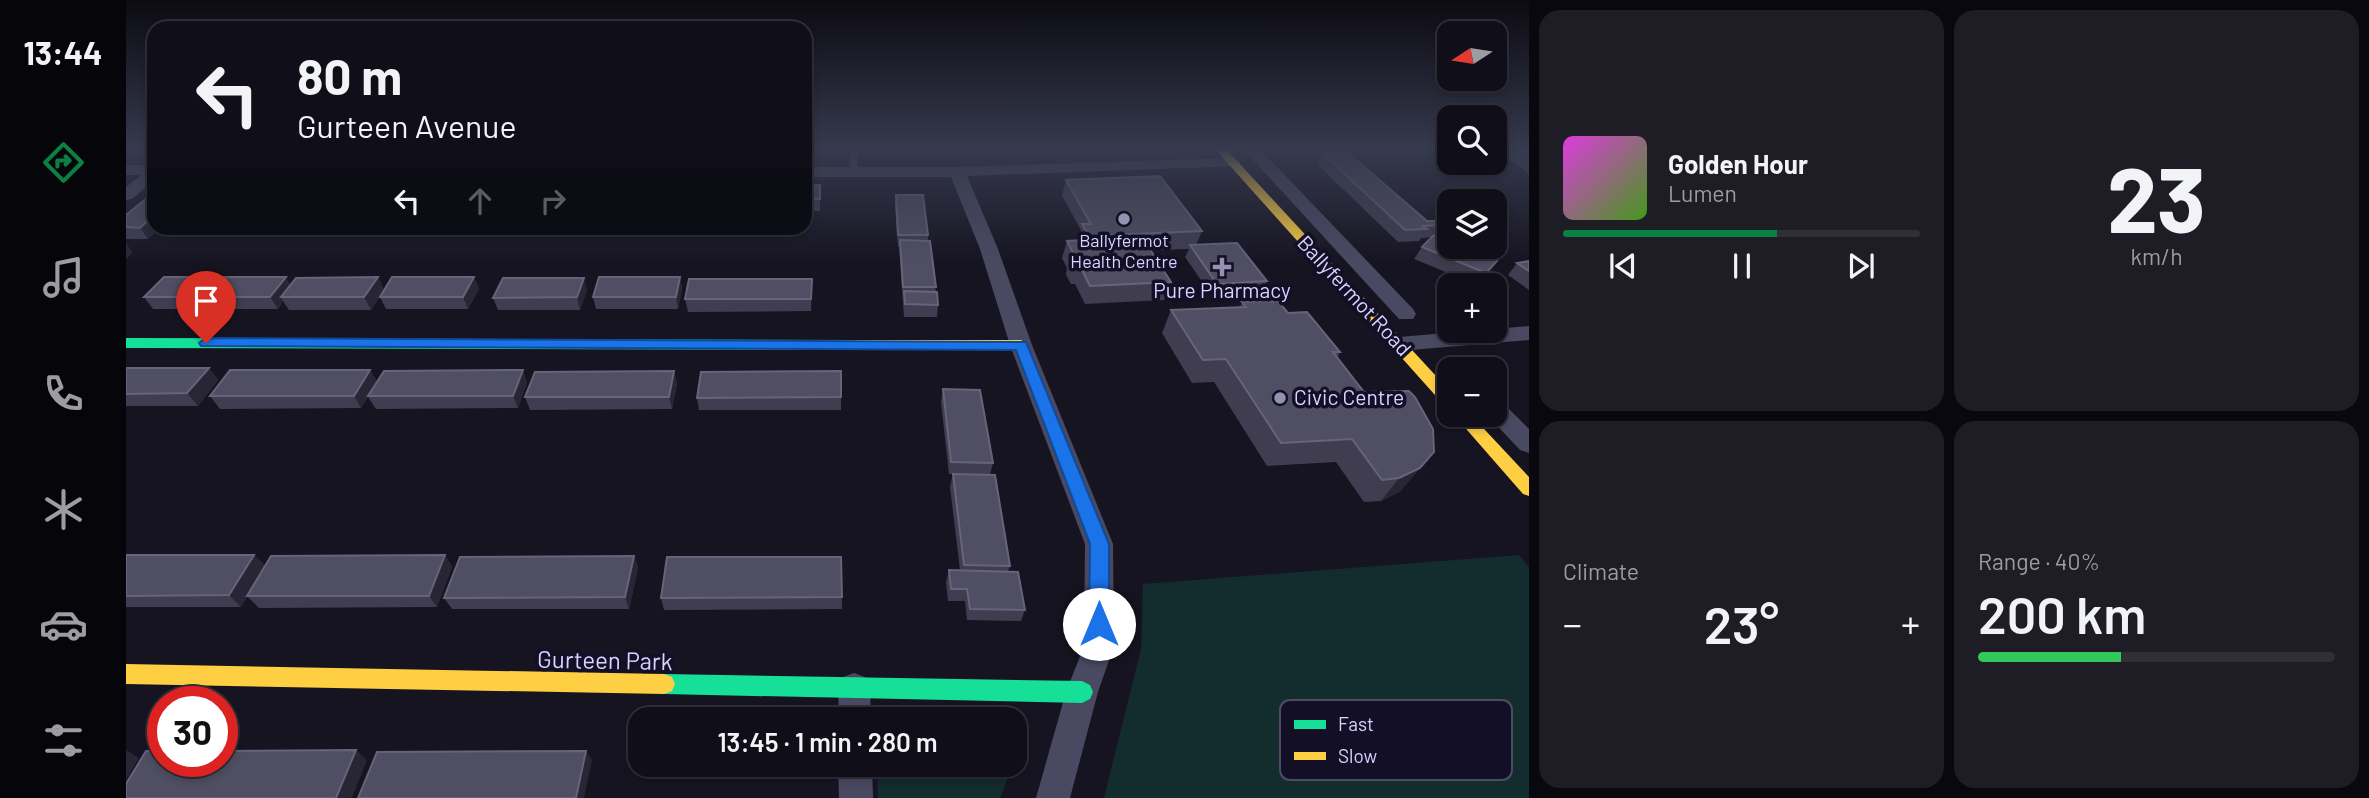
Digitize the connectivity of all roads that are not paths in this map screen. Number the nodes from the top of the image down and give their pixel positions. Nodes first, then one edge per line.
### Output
1 (963, 187) edge
2 (1254, 187) edge
3 (1288, 187) edge
4 (1320, 221) junction
5 (1287, 223) junction
6 (1406, 314) dead end
7 (1529, 333) edge
8 (126, 343) edge
9 (1399, 344) junction
10 (1021, 345) junction
11 (1437, 387) edge
12 (1507, 421) edge
13 (1473, 427) edge
14 (1527, 442) edge
15 (1488, 443) junction
16 (1529, 489) edge
17 (126, 674) edge
18 (854, 688) junction
19 (1082, 692) junction
20 (855, 707) edge
21 (855, 777) edge
22 (856, 798) edge
23 (1053, 798) edge

1 - 10 street
2 - 5 street, Ballyfermot Road
3 - 4 street, Ballyfermot Road
4 - 5 street, Ballyfermot Road
4 - 6 street, Ballyfermot Road
5 - 9 street, Ballyfermot Road
7 - 9 street
8 - 10 street
9 - 11 street, Ballyfermot Road
10 - 19 street
12 - 14 street
13 - 15 street
14 - 15 street
15 - 16 street
17 - 18 street, Gurteen Park
18 - 19 street, Gurteen Park
18 - 20 street
19 - 23 street
21 - 22 street

